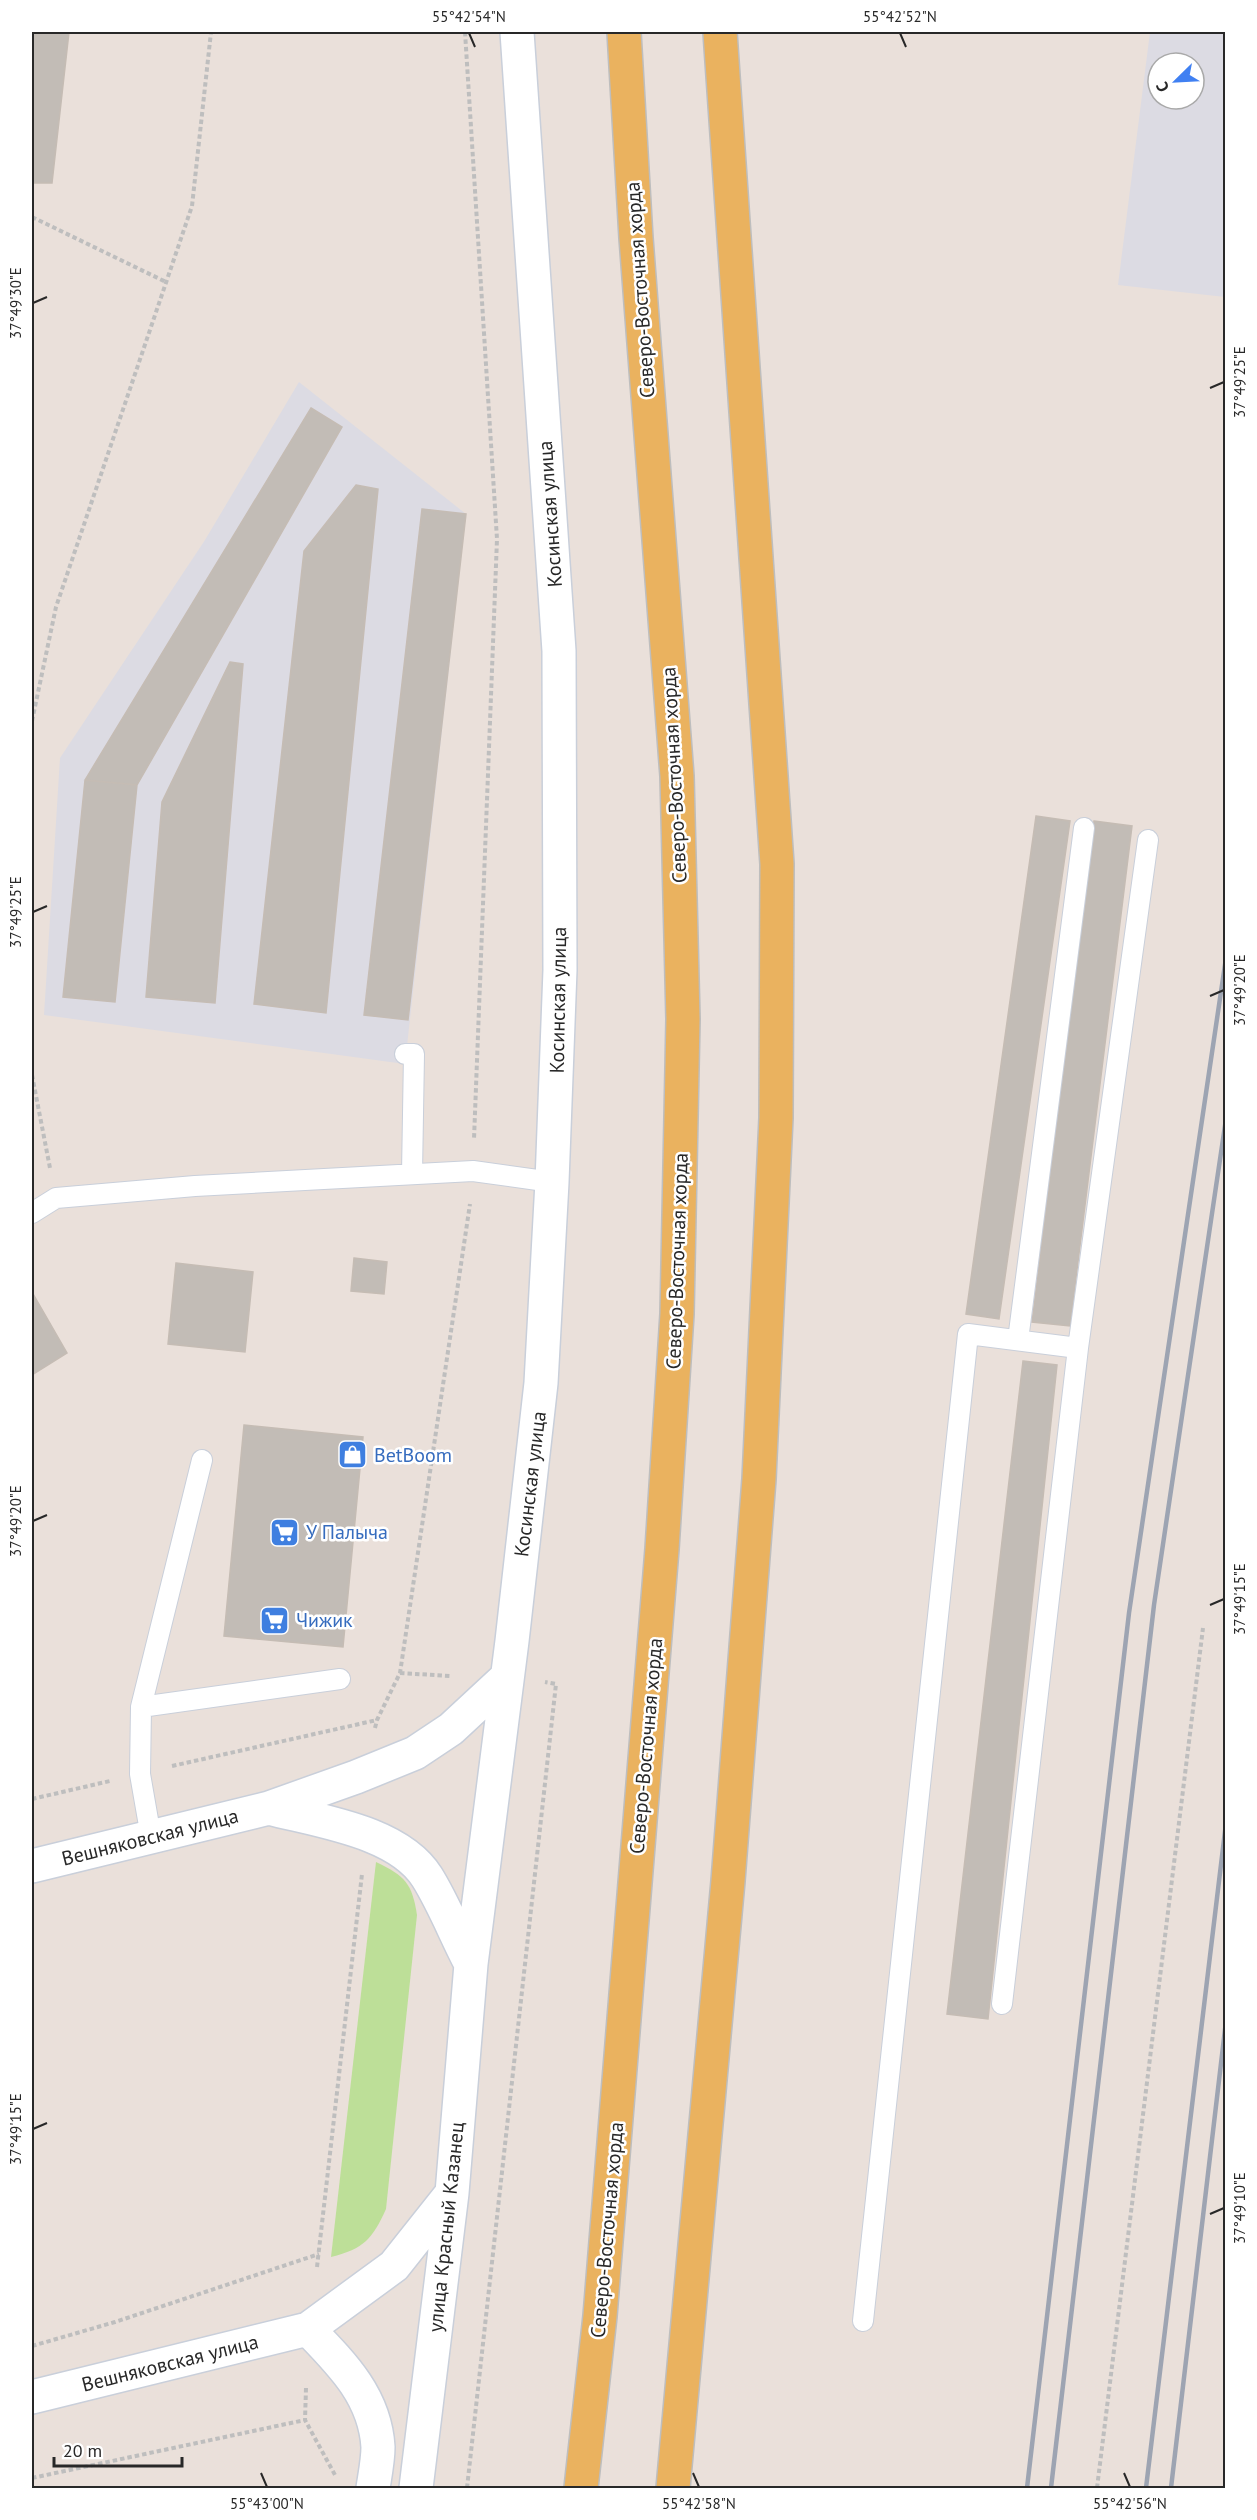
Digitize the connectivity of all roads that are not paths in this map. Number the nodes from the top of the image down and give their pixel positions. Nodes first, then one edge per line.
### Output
1 (517, 32) edge
2 (624, 32) edge
3 (720, 32) edge
4 (1084, 828) dead end
5 (1148, 840) dead end
6 (405, 1054) dead end
7 (412, 1174) junction
8 (552, 1182) junction
9 (32, 1213) edge
10 (1018, 1340) junction
11 (1078, 1348) junction
12 (202, 1460) dead end
13 (507, 1678) junction
14 (340, 1679) dead end
15 (141, 1707) junction
16 (269, 1808) junction
17 (151, 1837) junction
18 (32, 1866) edge
19 (471, 1964) junction
20 (1002, 2004) dead end
21 (452, 2193) junction
22 (863, 2321) dead end
23 (308, 2329) junction
24 (32, 2397) edge
25 (373, 2488) edge
26 (416, 2488) edge
27 (581, 2488) edge
28 (673, 2488) edge

1 - 8 street, Косинская улица
2 - 27 main road, Северо-Восточная хорда
3 - 28 main road
4 - 10 lane
5 - 11 lane
6 - 7 lane
7 - 8 lane
7 - 9 lane
8 - 13 street, Косинская улица
10 - 11 lane
10 - 22 lane
11 - 20 lane
12 - 15 lane
13 - 16 street, Вешняковская улица
13 - 19 street, Косинская улица
14 - 15 lane
15 - 17 lane
16 - 17 street, Вешняковская улица
16 - 19 street, Вешняковская улица
17 - 18 street, Вешняковская улица
19 - 21 street, улица Красный Казанец
21 - 23 street, Вешняковская улица
21 - 26 street, улица Красный Казанец
23 - 24 street, Вешняковская улица
23 - 25 street

